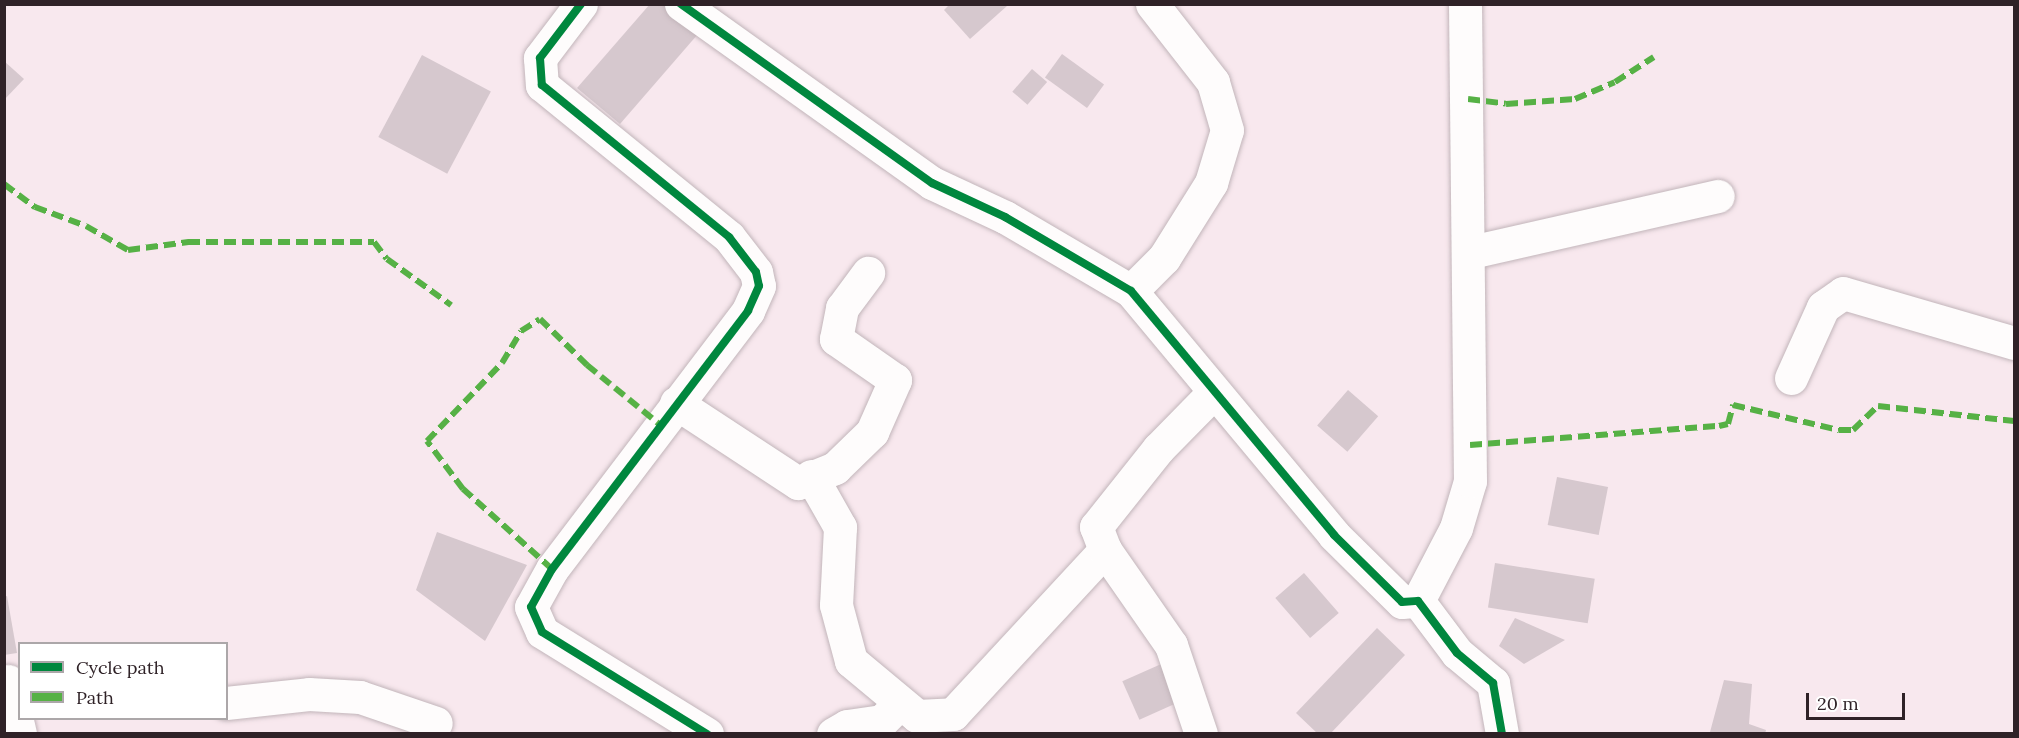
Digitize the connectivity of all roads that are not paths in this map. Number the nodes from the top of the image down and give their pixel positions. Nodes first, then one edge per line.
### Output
1 (581, 4) edge
2 (681, 4) edge
3 (1152, 4) edge
4 (1465, 4) edge
5 (1718, 196) dead end
6 (1471, 252) junction
7 (868, 273) dead end
8 (1131, 291) junction
9 (2014, 343) edge
10 (1791, 378) dead end
11 (1214, 392) junction
12 (676, 403) junction
13 (811, 476) junction
14 (1105, 550) junction
15 (1418, 601) junction
16 (8, 681) dead end
17 (900, 703) junction
18 (228, 704) edge
19 (18, 721) edge
20 (436, 723) dead end
21 (707, 734) edge
22 (833, 734) edge
23 (1201, 734) edge
24 (1502, 734) edge

1 - 12 street
2 - 8 street
3 - 8 street
4 - 6 street
5 - 6 street
6 - 15 street
7 - 13 street
8 - 11 street
9 - 10 street
11 - 14 street
11 - 15 street
12 - 13 street
12 - 21 street
13 - 17 street
14 - 17 street
14 - 23 street
15 - 24 street
16 - 19 street
17 - 22 street
18 - 20 street

